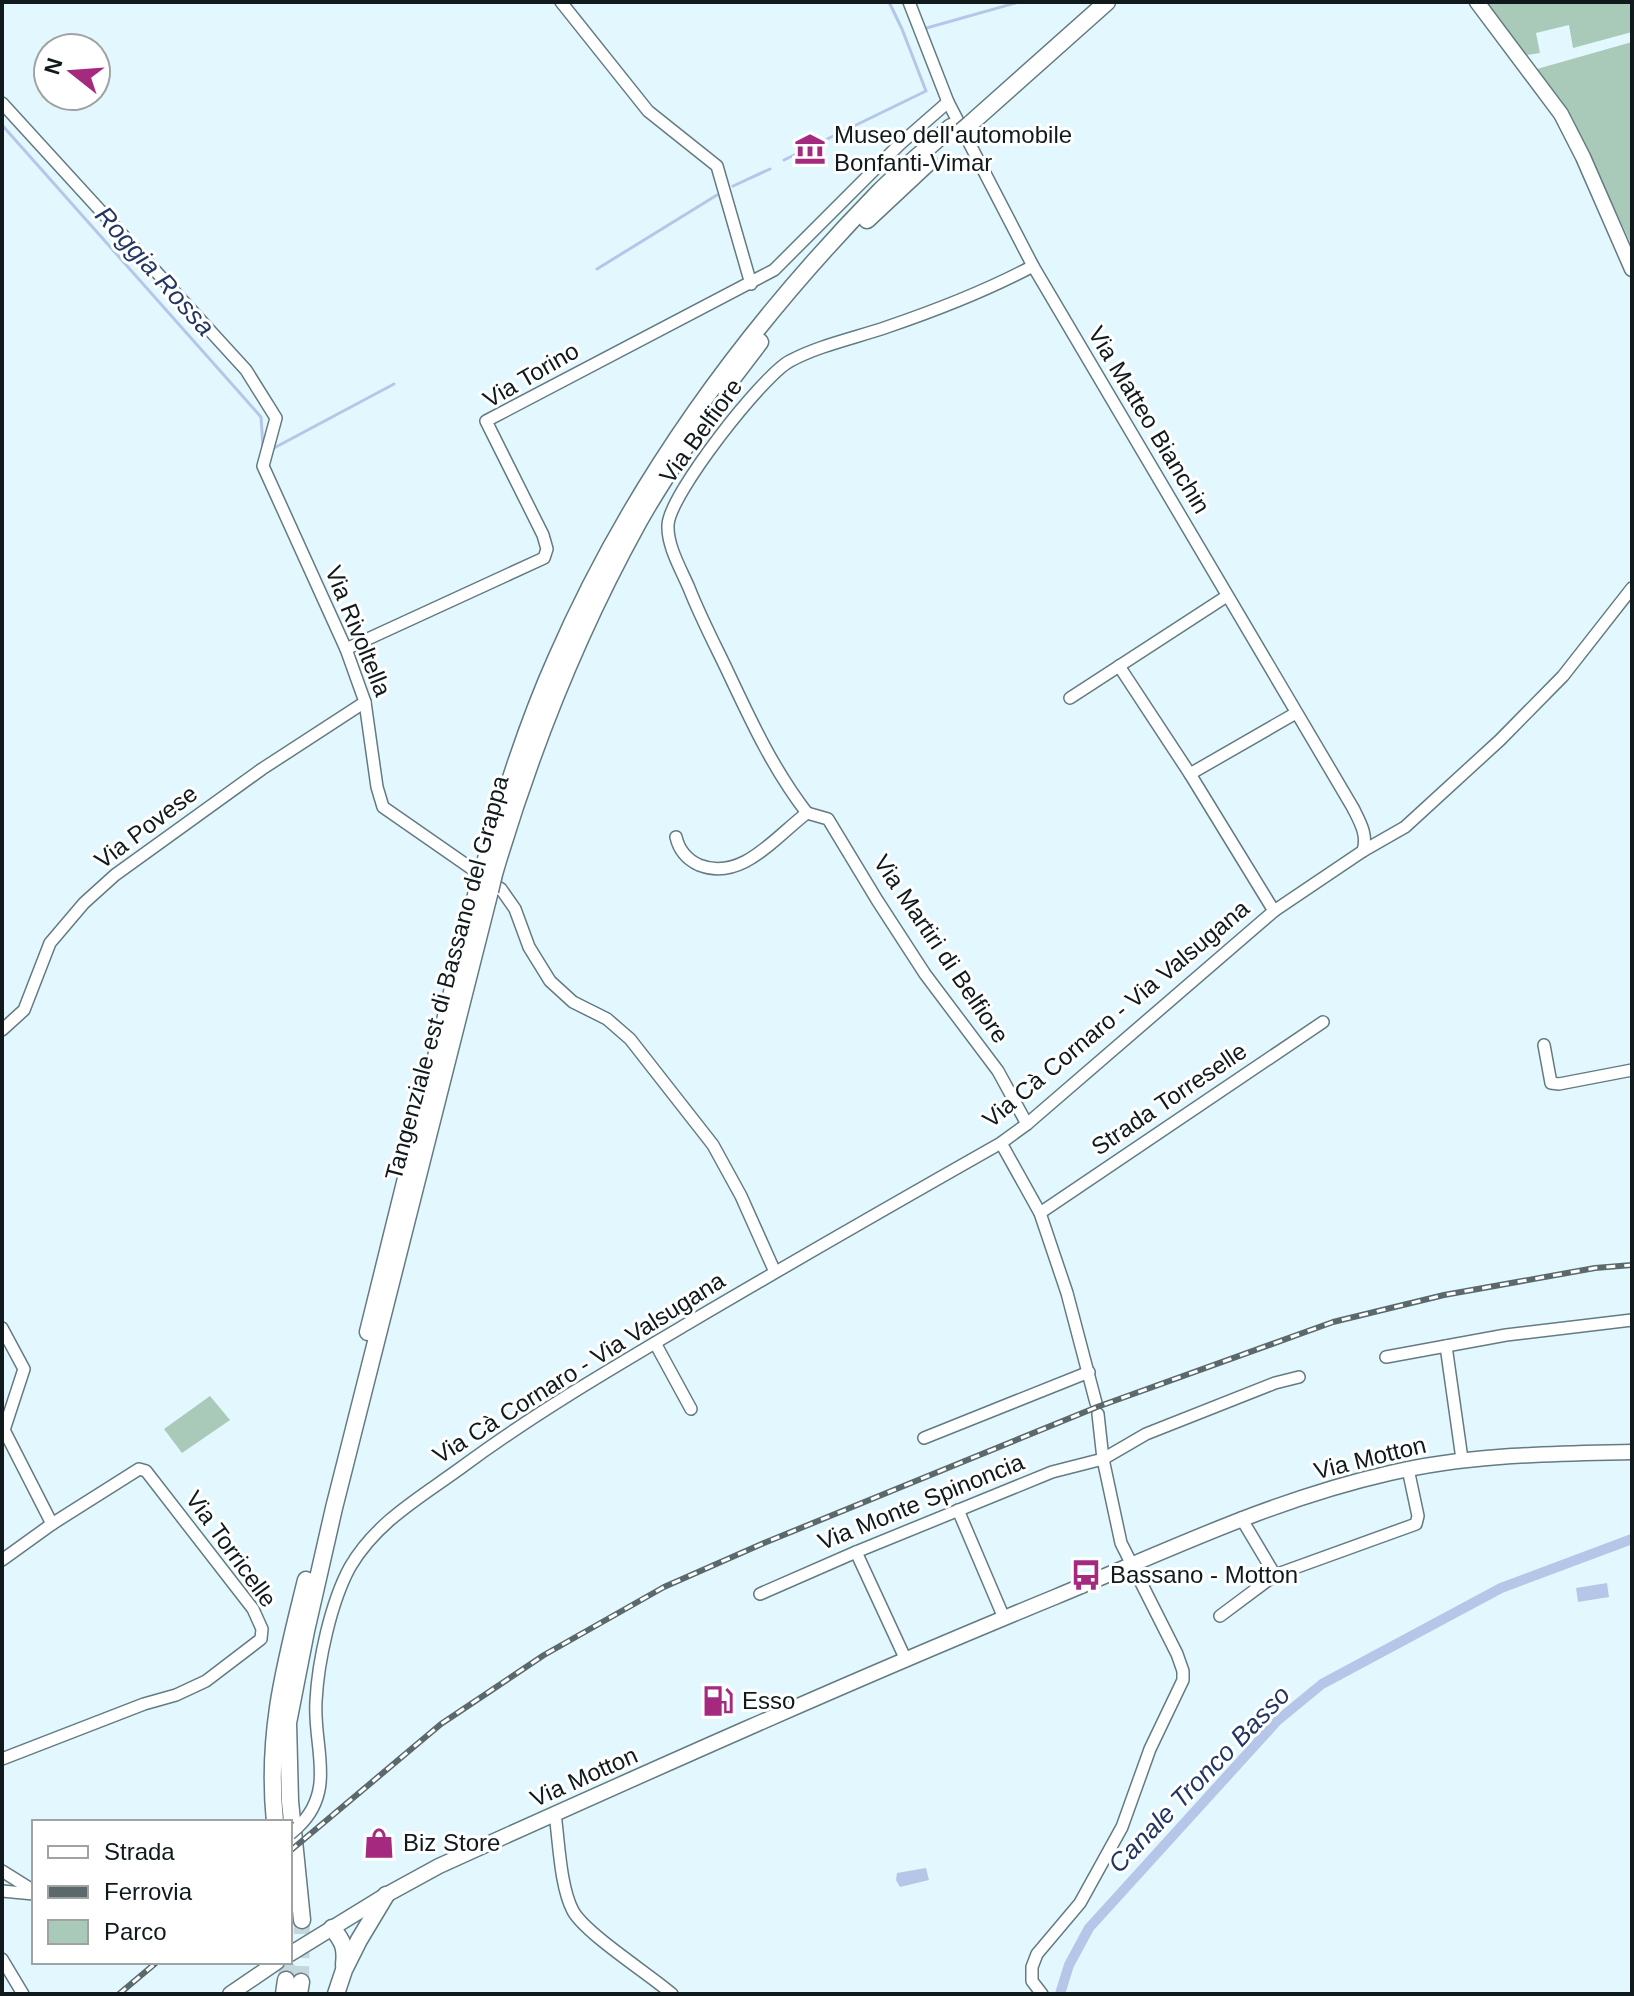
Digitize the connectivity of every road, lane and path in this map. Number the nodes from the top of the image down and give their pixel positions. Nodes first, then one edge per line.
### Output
1 (561, 2) edge
2 (909, 2) edge
3 (1094, 2) edge
4 (1107, 2) edge
5 (1477, 2) edge
6 (948, 102) junction
7 (2, 103) edge
8 (968, 119) junction
9 (1033, 266) junction
10 (1632, 269) edge
11 (751, 284) junction
12 (1632, 588) edge
13 (1227, 596) junction
14 (346, 649) junction
15 (1119, 666) junction
16 (1070, 698) dead end
17 (365, 702) junction
18 (1296, 713) junction
19 (1190, 774) junction
20 (807, 813) junction
21 (676, 837) dead end
22 (1363, 851) junction
23 (1274, 911) junction
24 (1323, 1022) dead end
25 (2, 1030) edge
26 (1544, 1045) dead end
27 (1632, 1070) edge
28 (1027, 1124) junction
29 (1001, 1143) junction
30 (1040, 1213) junction
31 (400, 1225) junction
32 (775, 1272) junction
33 (1632, 1320) edge
34 (2, 1328) edge
35 (655, 1343) junction
36 (1446, 1346) junction
37 (1386, 1357) dead end
38 (1089, 1372) junction
39 (1299, 1377) dead end
40 (691, 1409) dead end
41 (924, 1438) dead end
42 (1632, 1452) edge
43 (1103, 1459) junction
44 (1462, 1459) junction
45 (1408, 1469) junction
46 (958, 1510) junction
47 (1241, 1518) junction
48 (52, 1524) junction
49 (856, 1552) junction
50 (2, 1560) edge
51 (1132, 1564) junction
52 (1275, 1575) junction
53 (760, 1594) dead end
54 (1220, 1616) dead end
55 (1004, 1618) junction
56 (906, 1660) junction
57 (2, 1759) edge
58 (555, 1814) junction
59 (275, 1820) edge
60 (292, 1820) edge
61 (292, 1821) edge
62 (294, 1830) edge
63 (3, 1872) edge
64 (2, 1891) edge
65 (32, 1892) edge
66 (32, 1893) edge
67 (386, 1895) junction
68 (302, 1920) tunnel mouth
69 (332, 1928) junction
70 (292, 1953) edge
71 (2, 1959) edge
72 (274, 1964) edge
73 (344, 1970) junction
74 (23, 1994) edge
75 (230, 1994) edge
76 (336, 1994) edge
77 (672, 1994) edge
78 (1042, 1994) edge

1 - 11 street
2 - 6 street, Via Matteo Bianchin
3 - 8 highway, Tangenziale est di Bassano del Grappa
4 - 8 highway, Tangenziale est di Bassano del Grappa
5 - 10 main road
6 - 9 street, Via Matteo Bianchin
6 - 11 street, Via Torino
7 - 14 street, Via Rivoltella
8 - 31 highway, Tangenziale est di Bassano del Grappa, bridge
9 - 13 street, Via Matteo Bianchin
9 - 20 street, Via Belfiore
11 - 14 street, Via Torino
12 - 22 street, Via Cà Cornaro - Via Valsugana
13 - 15 street
13 - 18 street, Via Matteo Bianchin
14 - 17 street, Via Rivoltella
15 - 16 street
15 - 19 street
17 - 25 street, Via Povese
17 - 32 street, Via Rivoltella
18 - 19 street
18 - 22 street, Via Matteo Bianchin
19 - 23 street
20 - 21 street
20 - 28 street, Via Martiri di Belfiore
22 - 23 street, Via Cà Cornaro - Via Valsugana
23 - 28 street, Via Cà Cornaro - Via Valsugana
24 - 30 street, Strada Torreselle
26 - 27 street
28 - 29 street, Via Cà Cornaro - Via Valsugana
29 - 30 street
29 - 32 street, Via Cà Cornaro - Via Valsugana
30 - 38 street
31 - 59 highway, Tangenziale est di Bassano del Grappa
31 - 60 highway, Tangenziale est di Bassano del Grappa
32 - 35 street, Via Cà Cornaro - Via Valsugana
33 - 36 street
34 - 48 street
35 - 40 street
35 - 62 street, Via Cà Cornaro - Via Valsugana
36 - 37 street
36 - 44 street
38 - 41 street
38 - 43 street
39 - 43 street, Via Monte Spinoncia
42 - 44 main road, Via Motton
43 - 46 street, Via Monte Spinoncia
43 - 51 street
44 - 45 main road, Via Motton
45 - 47 main road, Via Motton
45 - 52 street
46 - 49 street, Via Monte Spinoncia
46 - 55 street
47 - 51 main road, Via Motton
47 - 52 street
48 - 50 street, Via Torricelle
48 - 57 street, Via Torricelle
49 - 53 street, Via Monte Spinoncia
49 - 56 street
51 - 55 main road, Via Motton
51 - 78 street
52 - 54 street
55 - 56 main road, Via Motton
56 - 58 main road, Via Motton
58 - 67 main road, Via Motton
58 - 77 street
61 - 68 highway, Tangenziale est di Bassano del Grappa
63 - 65 street
64 - 66 street
67 - 69 main road, Via Motton
67 - 73 highway
69 - 70 main road, Via Motton
69 - 73 highway
71 - 74 street
72 - 75 main road
73 - 76 highway

